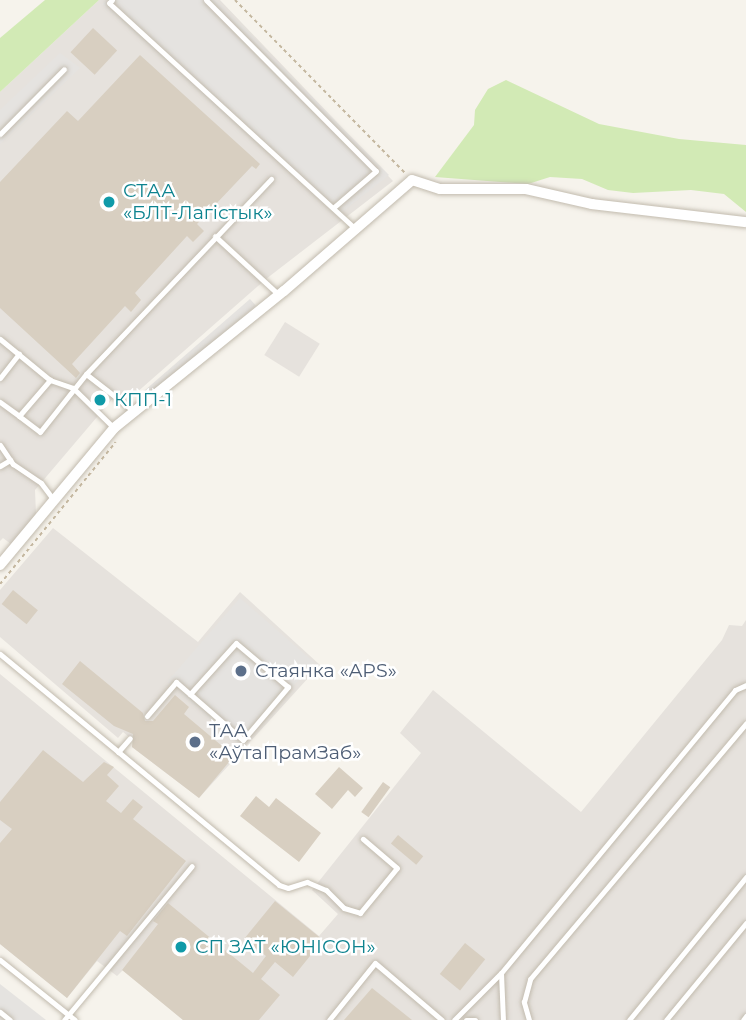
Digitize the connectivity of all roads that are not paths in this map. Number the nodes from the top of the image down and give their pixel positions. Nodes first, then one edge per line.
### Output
1 (112, 0) edge
2 (206, 0) edge
3 (64, 69) dead end
4 (0, 134) edge
5 (271, 179) dead end
6 (334, 207) junction
7 (746, 222) edge
8 (357, 230) junction
9 (215, 236) junction
10 (279, 295) junction
11 (0, 339) edge
12 (19, 354) junction
13 (86, 374) junction
14 (0, 378) edge
15 (50, 380) junction
16 (74, 388) junction
17 (0, 402) edge
18 (135, 412) junction
19 (19, 416) junction
20 (114, 428) junction
21 (0, 445) edge
22 (10, 460) junction
23 (0, 466) edge
24 (53, 499) junction
25 (0, 565) edge
26 (0, 654) edge
27 (746, 685) edge
28 (190, 694) junction
29 (147, 716) dead end
30 (746, 723) edge
31 (130, 738) dead end
32 (118, 752) junction
33 (363, 839) dead end
34 (192, 866) dead end
35 (746, 877) edge
36 (746, 923) edge
37 (0, 960) edge
38 (501, 973) junction
39 (0, 1012) edge
40 (73, 1018) edge
41 (10, 1020) edge
42 (64, 1020) edge
43 (329, 1020) edge
44 (442, 1020) edge
45 (454, 1020) edge
46 (466, 1020) edge
47 (475, 1020) edge
48 (503, 1020) edge
49 (529, 1020) edge
50 (629, 1020) edge
51 (666, 1020) edge

1 - 6 lane
2 - 6 lane
3 - 4 lane
5 - 9 lane
6 - 8 lane
7 - 8 street
8 - 10 street
9 - 10 lane
9 - 13 lane
10 - 18 street
11 - 12 lane
12 - 14 lane
12 - 15 lane
13 - 16 lane
13 - 18 lane
15 - 16 lane
15 - 19 lane
16 - 19 lane
16 - 20 lane
17 - 19 lane
18 - 20 street
20 - 24 street
21 - 22 lane
22 - 23 lane
22 - 24 lane
24 - 25 street
26 - 32 lane
27 - 38 lane
28 - 28 lane
28 - 29 lane
30 - 49 lane
31 - 32 lane
32 - 33 lane
34 - 40 lane
35 - 50 lane
36 - 51 lane
37 - 40 lane
38 - 45 lane
38 - 48 lane
39 - 41 lane
40 - 42 lane
43 - 44 lane
46 - 47 lane

